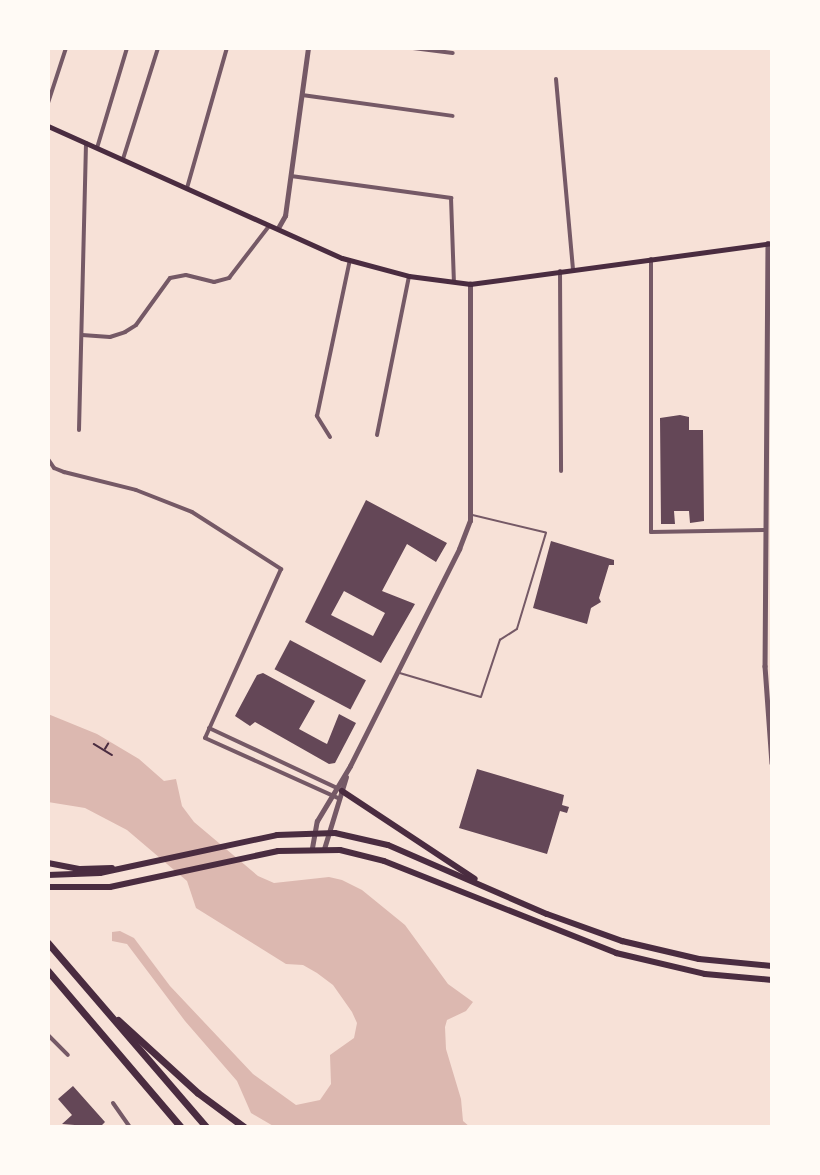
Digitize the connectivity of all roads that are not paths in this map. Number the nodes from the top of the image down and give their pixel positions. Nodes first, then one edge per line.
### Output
1 (66, 48) edge
2 (127, 48) edge
3 (158, 48) edge
4 (227, 48) edge
5 (308, 48) edge
6 (413, 48) edge
7 (453, 53) dead end
8 (556, 78) dead end
9 (302, 95) junction
10 (48, 103) edge
11 (453, 116) dead end
12 (48, 126) edge
13 (86, 143) junction
14 (97, 148) junction
15 (123, 159) junction
16 (291, 176) junction
17 (187, 188) junction
18 (270, 225) junction
19 (278, 228) junction
20 (770, 243) edge
21 (651, 258) junction
22 (350, 261) junction
23 (573, 269) junction
24 (560, 271) junction
25 (409, 276) junction
26 (454, 283) junction
27 (470, 284) junction
28 (82, 335) junction
29 (48, 336) edge
30 (48, 409) edge
31 (79, 430) dead end
32 (377, 435) dead end
33 (330, 437) dead end
34 (48, 459) edge
35 (561, 471) dead end
36 (471, 515) junction
37 (766, 530) junction
38 (396, 672) junction
39 (209, 728) junction
40 (772, 764) edge
41 (340, 789) junction
42 (332, 795) junction
43 (340, 799) junction
44 (313, 831) junction
45 (328, 832) junction
46 (312, 848) junction
47 (324, 849) junction
48 (148, 862) junction
49 (48, 863) edge
50 (48, 875) edge
51 (48, 887) edge
52 (495, 892) junction
53 (48, 943) edge
54 (772, 966) edge
55 (48, 971) edge
56 (772, 980) edge
57 (104, 1007) junction
58 (48, 1035) edge
59 (68, 1055) dead end
60 (113, 1103) dead end
61 (130, 1127) edge
62 (181, 1127) edge
63 (206, 1127) edge
64 (244, 1127) edge

1 - 10 street
2 - 14 street
3 - 15 street
4 - 17 street
5 - 9 street
6 - 7 street
8 - 23 street
9 - 11 street
9 - 16 street
12 - 13 main road
13 - 14 main road
13 - 28 street
14 - 15 main road
15 - 17 main road
16 - 19 street
16 - 26 street
17 - 18 main road
18 - 19 main road
18 - 28 street
19 - 22 main road
20 - 21 main road
20 - 37 street
21 - 23 main road
21 - 37 street
22 - 25 main road
22 - 33 street
23 - 24 main road
24 - 27 main road
24 - 35 street
25 - 26 main road
25 - 32 street
26 - 27 main road
27 - 36 street
28 - 31 street
29 - 30 street
34 - 39 street
36 - 38 street
36 - 38 lane
37 - 40 street
38 - 41 street
39 - 41 street
39 - 42 street
41 - 42 street
41 - 43 street
41 - 52 main road
42 - 43 street
42 - 44 street
43 - 45 street
44 - 45 main road
44 - 46 street
44 - 48 main road
45 - 47 street
45 - 52 main road
46 - 47 main road
46 - 51 main road
47 - 56 main road
48 - 49 main road
48 - 50 main road
52 - 54 main road
53 - 57 highway
55 - 62 highway
57 - 63 highway
57 - 64 highway
58 - 59 street
60 - 61 street

